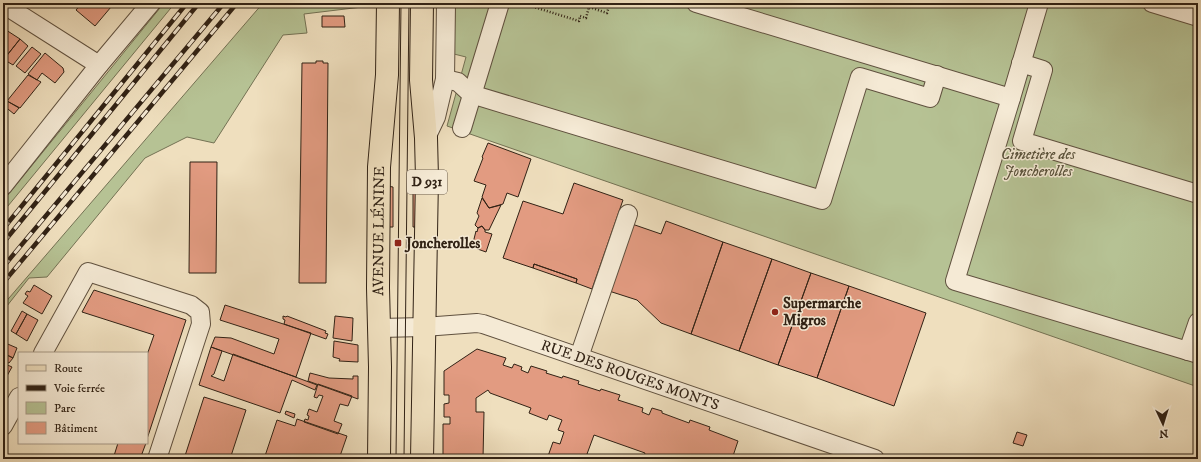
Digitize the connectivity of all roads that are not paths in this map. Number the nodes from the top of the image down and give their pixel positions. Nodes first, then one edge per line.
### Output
1 (151, 3) edge
2 (388, 3) edge
3 (422, 3) edge
4 (446, 3) edge
5 (500, 3) edge
6 (696, 3) edge
7 (1039, 3) edge
8 (1152, 3) edge
9 (3, 4) edge
10 (1198, 17) edge
11 (1021, 63) junction
12 (99, 65) junction
13 (937, 75) junction
14 (445, 79) junction
15 (471, 94) junction
16 (1011, 98) junction
17 (462, 128) dead end
18 (426, 138) junction
19 (3, 186) edge
20 (1198, 194) edge
21 (628, 214) dead end
22 (1198, 322) edge
23 (424, 327) junction
24 (380, 328) junction
25 (44, 352) edge
26 (1193, 353) edge
27 (578, 357) junction
28 (18, 399) edge
29 (3, 426) edge
30 (157, 459) edge
31 (379, 459) edge
32 (422, 459) edge
33 (875, 459) edge

1 - 12 street
2 - 24 main road, AVENUE LÉNINE
3 - 18 main road, D 931
4 - 14 street
5 - 15 street
6 - 13 street
7 - 11 street
8 - 10 street
9 - 12 street
11 - 16 street
11 - 20 street
12 - 19 street
13 - 15 street
13 - 16 street
14 - 15 street
14 - 18 street
15 - 17 street
16 - 26 street
18 - 23 main road, D 931
21 - 27 street
22 - 26 street
23 - 24 street, RUE DES ROUGES MONTS
23 - 27 street, RUE DES ROUGES MONTS
23 - 32 main road, D 931
24 - 31 main road, AVENUE LÉNINE
25 - 30 street
27 - 33 street, RUE DES ROUGES MONTS
28 - 29 street

